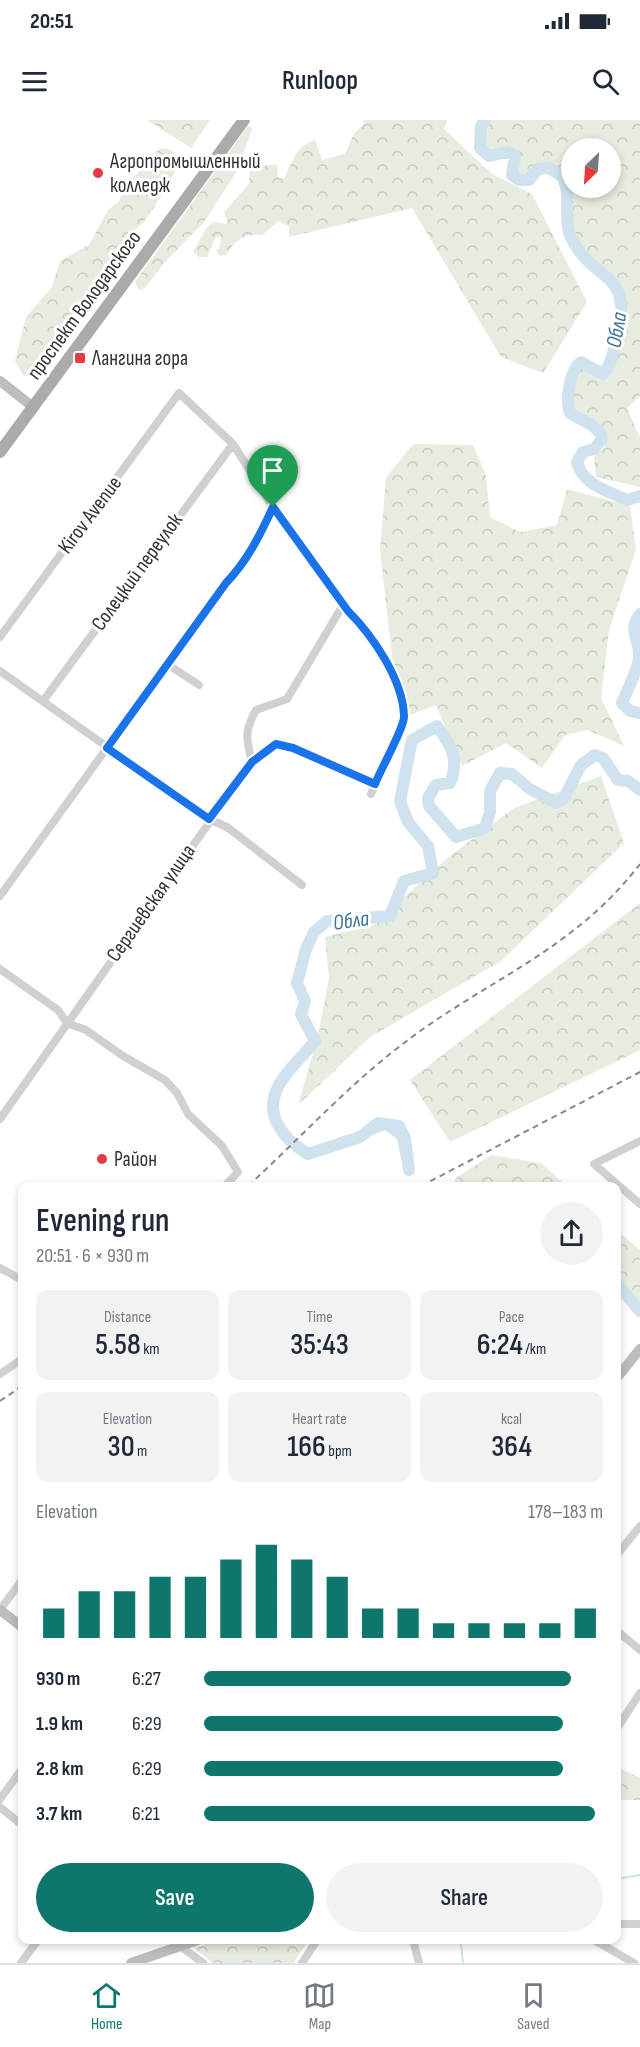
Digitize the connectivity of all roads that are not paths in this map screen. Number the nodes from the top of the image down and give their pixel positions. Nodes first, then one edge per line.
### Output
1 (244, 120) edge
2 (0, 381) edge
3 (33, 407) junction
4 (233, 444) junction
5 (0, 452) edge
6 (273, 507) junction
7 (343, 605) junction
8 (0, 637) edge
9 (167, 664) junction
10 (0, 671) edge
11 (199, 685) dead end
12 (43, 701) junction
13 (107, 748) junction
14 (252, 762) junction
15 (375, 784) junction
16 (371, 794) dead end
17 (209, 819) junction
18 (302, 885) dead end
19 (0, 896) edge
20 (0, 969) edge
21 (66, 1023) junction
22 (0, 1119) edge
23 (640, 1141) edge
24 (229, 1182) edge
25 (615, 1182) edge
26 (621, 1187) edge
27 (640, 1204) edge
28 (0, 1268) edge
29 (18, 1279) edge
30 (640, 1349) edge
31 (18, 1362) edge
32 (621, 1373) edge
33 (0, 1374) edge
34 (640, 1526) edge
35 (621, 1550) edge
36 (18, 1585) edge
37 (0, 1610) edge
38 (18, 1624) edge
39 (621, 1634) edge
40 (640, 1650) edge
41 (640, 1693) edge
42 (621, 1722) edge
43 (18, 1774) edge
44 (0, 1799) edge
45 (0, 1807) edge
46 (18, 1822) edge
47 (621, 1924) edge
48 (640, 1924) edge
49 (35, 1944) edge
50 (175, 1944) edge
51 (182, 1944) edge
52 (314, 1944) edge
53 (414, 1944) edge
54 (601, 1944) edge
55 (21, 1963) edge
56 (131, 1963) edge
57 (203, 1963) edge
58 (302, 1963) edge
59 (419, 1963) edge
60 (634, 1963) edge

1 - 3 main road, проспект Володарского
2 - 3 street
3 - 5 main road, проспект Володарского
4 - 6 street
4 - 8 street, Kirov Avenue
4 - 12 street, Солецкий переулок
6 - 7 street
6 - 9 street
7 - 14 street
7 - 15 street
9 - 11 street
9 - 13 street
10 - 12 street
12 - 13 street
13 - 17 street
13 - 19 street
14 - 15 street, Сергиевская улица
14 - 17 street, Сергиевская улица
15 - 16 street
17 - 18 street
17 - 21 street, Сергиевская улица
20 - 21 street
21 - 22 street, Сергиевская улица
21 - 24 street
23 - 25 street
26 - 27 street
28 - 29 street
30 - 32 street
31 - 33 street
34 - 35 street
36 - 37 street
37 - 38 street
39 - 40 street
41 - 42 street
43 - 44 street
45 - 46 street
47 - 48 street
49 - 55 street
50 - 56 street
51 - 57 street
52 - 58 street
53 - 59 street
54 - 60 street

